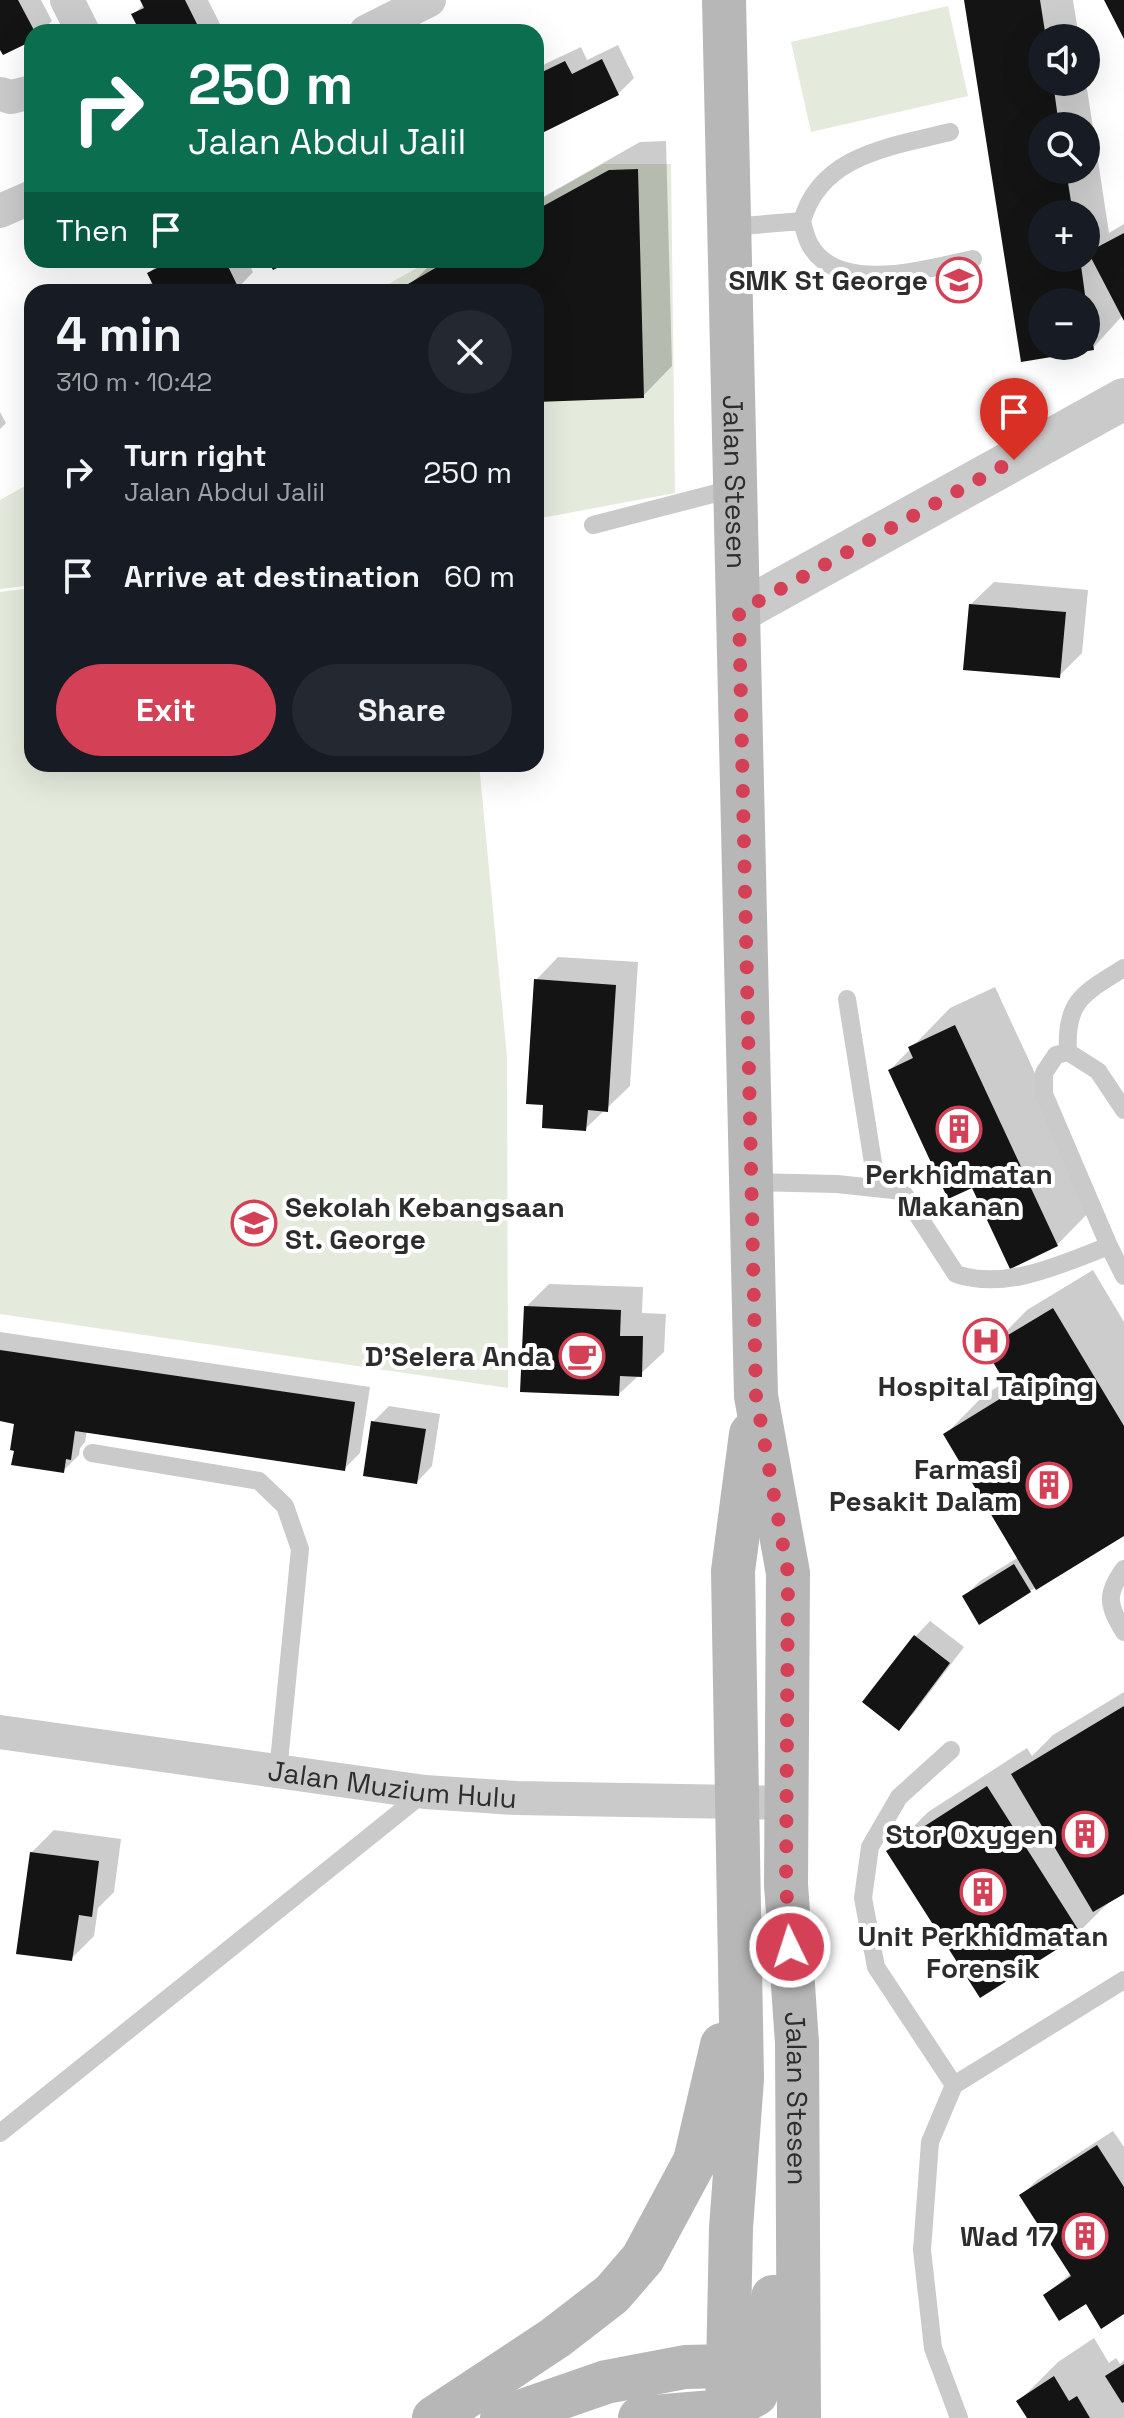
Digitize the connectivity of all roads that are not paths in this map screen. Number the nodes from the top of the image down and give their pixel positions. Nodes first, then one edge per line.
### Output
1 (67, 0) edge
2 (429, 0) edge
3 (733, 5) edge
4 (79, 24) edge
5 (382, 24) edge
6 (0, 94) edge
7 (24, 94) edge
8 (950, 132) dead end
9 (24, 200) edge
10 (0, 211) edge
11 (802, 221) junction
12 (730, 227) junction
13 (973, 259) dead end
14 (1124, 399) edge
15 (736, 488) junction
16 (593, 525) dead end
17 (739, 612) junction
18 (1124, 968) edge
19 (847, 999) dead end
20 (1068, 1052) junction
21 (1124, 1110) edge
22 (751, 1182) junction
23 (877, 1188) junction
24 (1109, 1246) junction
25 (1124, 1276) edge
26 (756, 1396) junction
27 (92, 1453) dead end
28 (1124, 1569) edge
29 (1124, 1632) edge
30 (0, 1732) edge
31 (951, 1750) dead end
32 (278, 1772) junction
33 (425, 1792) junction
34 (738, 1802) junction
35 (786, 1803) junction
36 (786, 1884) junction
37 (738, 1969) junction
38 (1124, 1980) edge
39 (954, 2085) junction
40 (0, 2133) edge
41 (741, 2401) edge
42 (434, 2418) edge
43 (502, 2418) edge
44 (640, 2418) edge
45 (799, 2418) edge
46 (959, 2418) edge

1 - 4 street
2 - 5 street
3 - 12 main road, Jalan Stesen
6 - 7 street
8 - 11 lane
9 - 10 street
11 - 12 lane
11 - 13 lane
12 - 15 main road, Jalan Stesen
14 - 17 street
15 - 16 lane
15 - 17 main road, Jalan Stesen
17 - 22 main road, Jalan Stesen
18 - 20 lane
19 - 23 lane
20 - 21 lane
20 - 24 lane
22 - 23 lane
22 - 26 main road, Jalan Stesen
23 - 24 lane
24 - 25 lane
26 - 34 main road, Jalan Stesen
26 - 35 main road, Jalan Stesen
27 - 32 lane
28 - 29 lane
30 - 32 street, Jalan Muzium Hulu
31 - 39 lane
32 - 33 street, Jalan Muzium Hulu
33 - 34 street, Jalan Muzium Hulu
33 - 40 lane
34 - 35 street, Jalan Muzium Hulu
34 - 37 main road, Jalan Stesen
35 - 36 main road, Jalan Stesen
36 - 41 main road
36 - 45 main road, Jalan Stesen
37 - 41 main road, Jalan Stesen
37 - 42 main road
38 - 39 lane
39 - 46 lane
41 - 43 main road
41 - 44 main road

